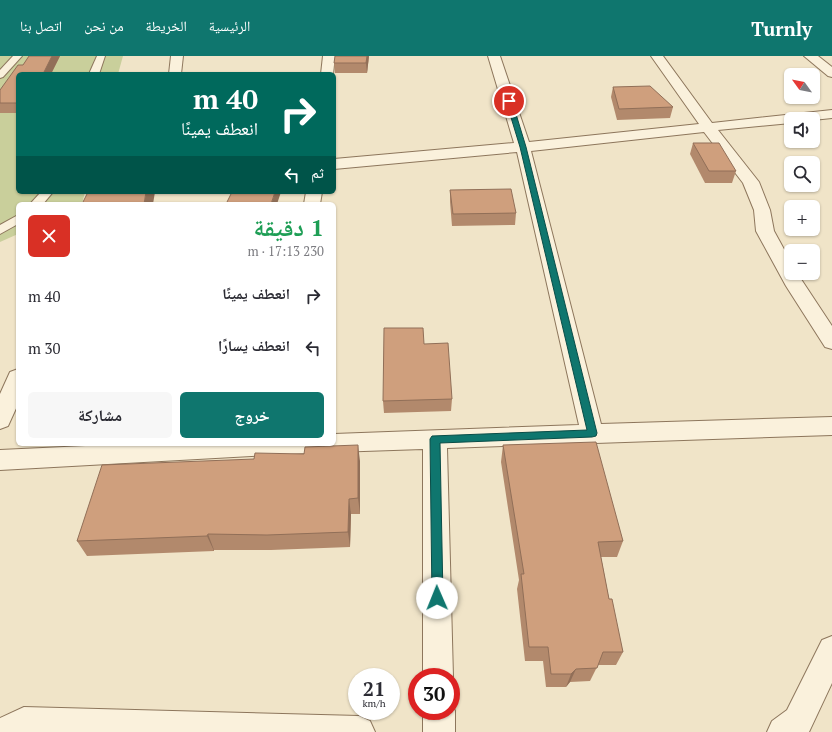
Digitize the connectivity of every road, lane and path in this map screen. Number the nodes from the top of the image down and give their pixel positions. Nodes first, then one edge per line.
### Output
1 (18, 56) edge
2 (101, 56) edge
3 (177, 56) edge
4 (329, 56) edge
5 (494, 56) edge
6 (657, 56) edge
7 (810, 56) edge
8 (95, 72) edge
9 (175, 72) edge
10 (327, 72) edge
11 (832, 73) edge
12 (0, 75) edge
13 (832, 114) edge
14 (708, 127) junction
15 (523, 147) junction
16 (336, 164) edge
17 (45, 194) edge
18 (38, 202) edge
19 (16, 220) edge
20 (0, 230) edge
21 (832, 342) edge
22 (16, 382) edge
23 (0, 420) edge
24 (832, 426) edge
25 (592, 433) junction
26 (435, 439) junction
27 (336, 443) edge
28 (258, 446) edge
29 (0, 460) edge
30 (832, 650) edge
31 (438, 668) edge
32 (439, 720) edge
33 (240, 730) edge
34 (6, 732) edge
35 (359, 732) edge
36 (439, 732) edge
37 (783, 732) edge

1 - 12 lane
2 - 8 lane
3 - 9 street
4 - 10 street
5 - 15 street
6 - 14 street
7 - 11 street
13 - 14 street
14 - 15 street
14 - 21 street
15 - 16 street
15 - 25 street
17 - 18 lane
19 - 20 lane
22 - 23 street
24 - 25 street
25 - 26 street
26 - 27 street
26 - 31 street
28 - 29 street
30 - 37 street
32 - 36 street
33 - 34 street
33 - 35 street

